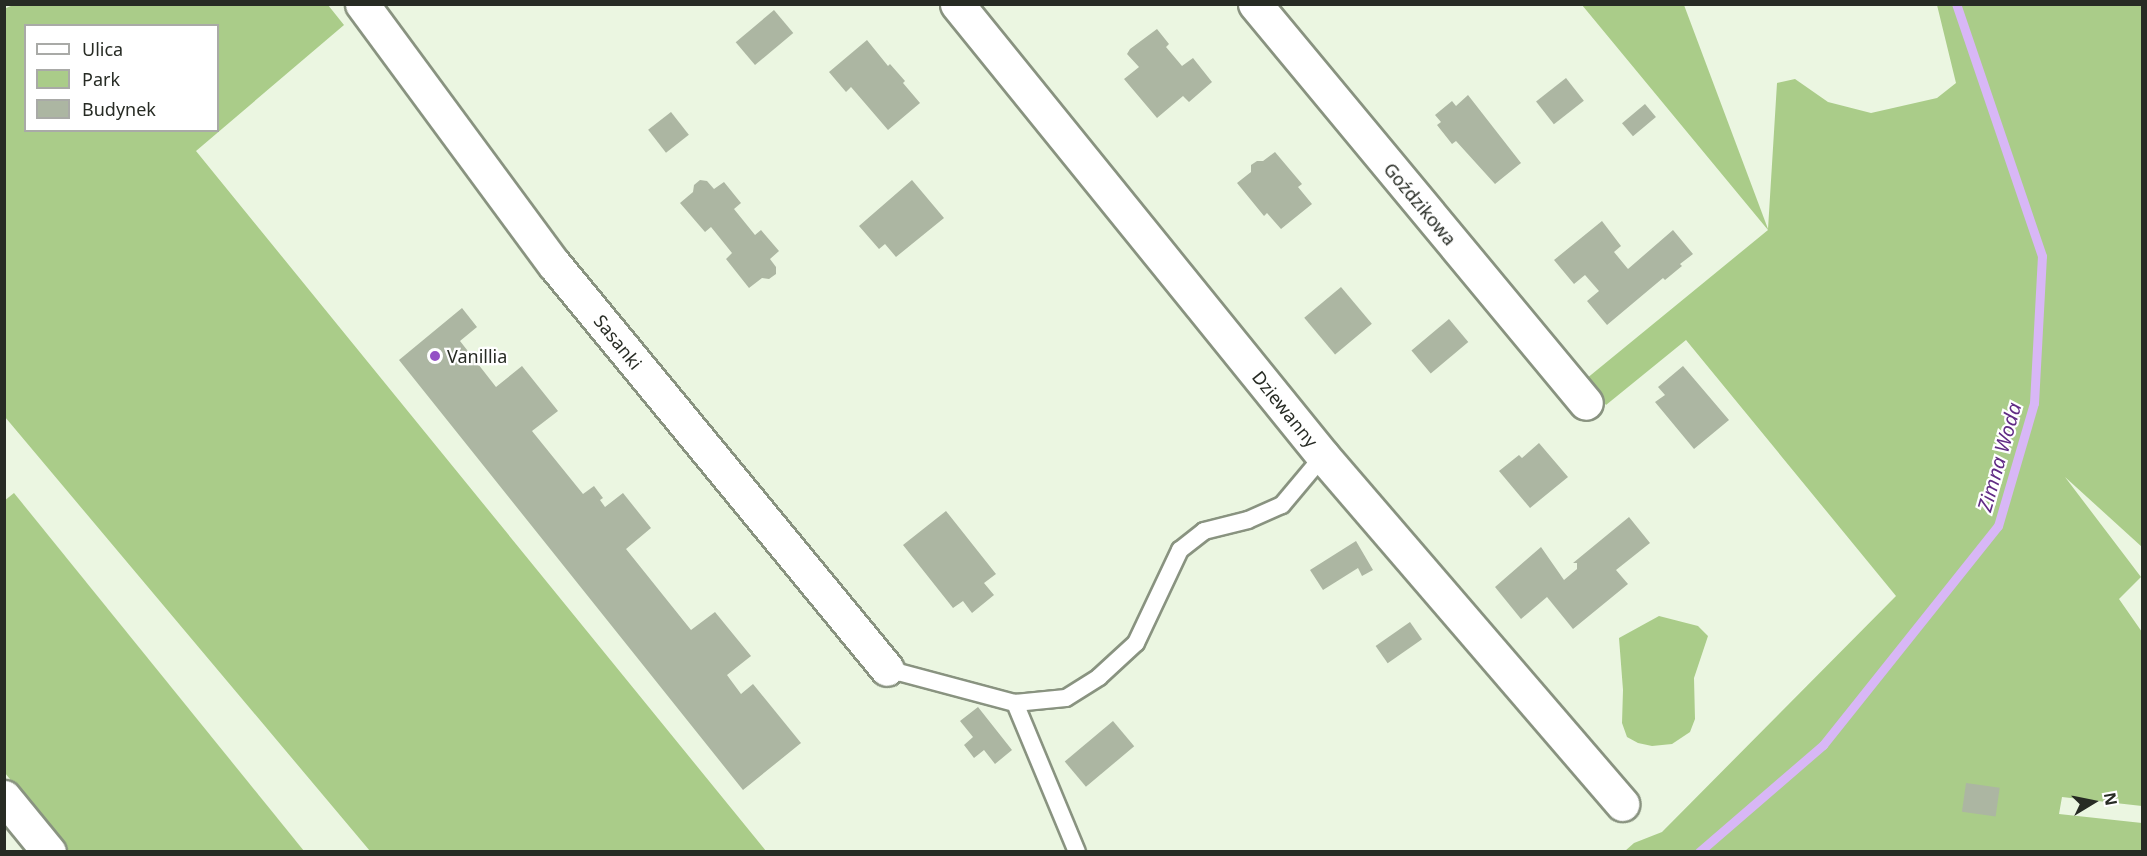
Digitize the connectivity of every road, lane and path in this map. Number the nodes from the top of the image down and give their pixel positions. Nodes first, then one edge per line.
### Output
1 (362, 4) edge
2 (957, 4) edge
3 (1255, 4) edge
4 (1586, 403) dead end
5 (1323, 456) junction
6 (887, 669) joint
7 (1015, 703) junction
8 (4, 797) edge
9 (1622, 804) dead end
10 (49, 852) edge
11 (1077, 852) edge

1 - 6 street, Sasanki
2 - 5 street, Dziewanny
3 - 4 street, Goździkowa
5 - 7 lane
5 - 9 street, Dziewanny
6 - 7 lane
7 - 11 lane
8 - 10 street

